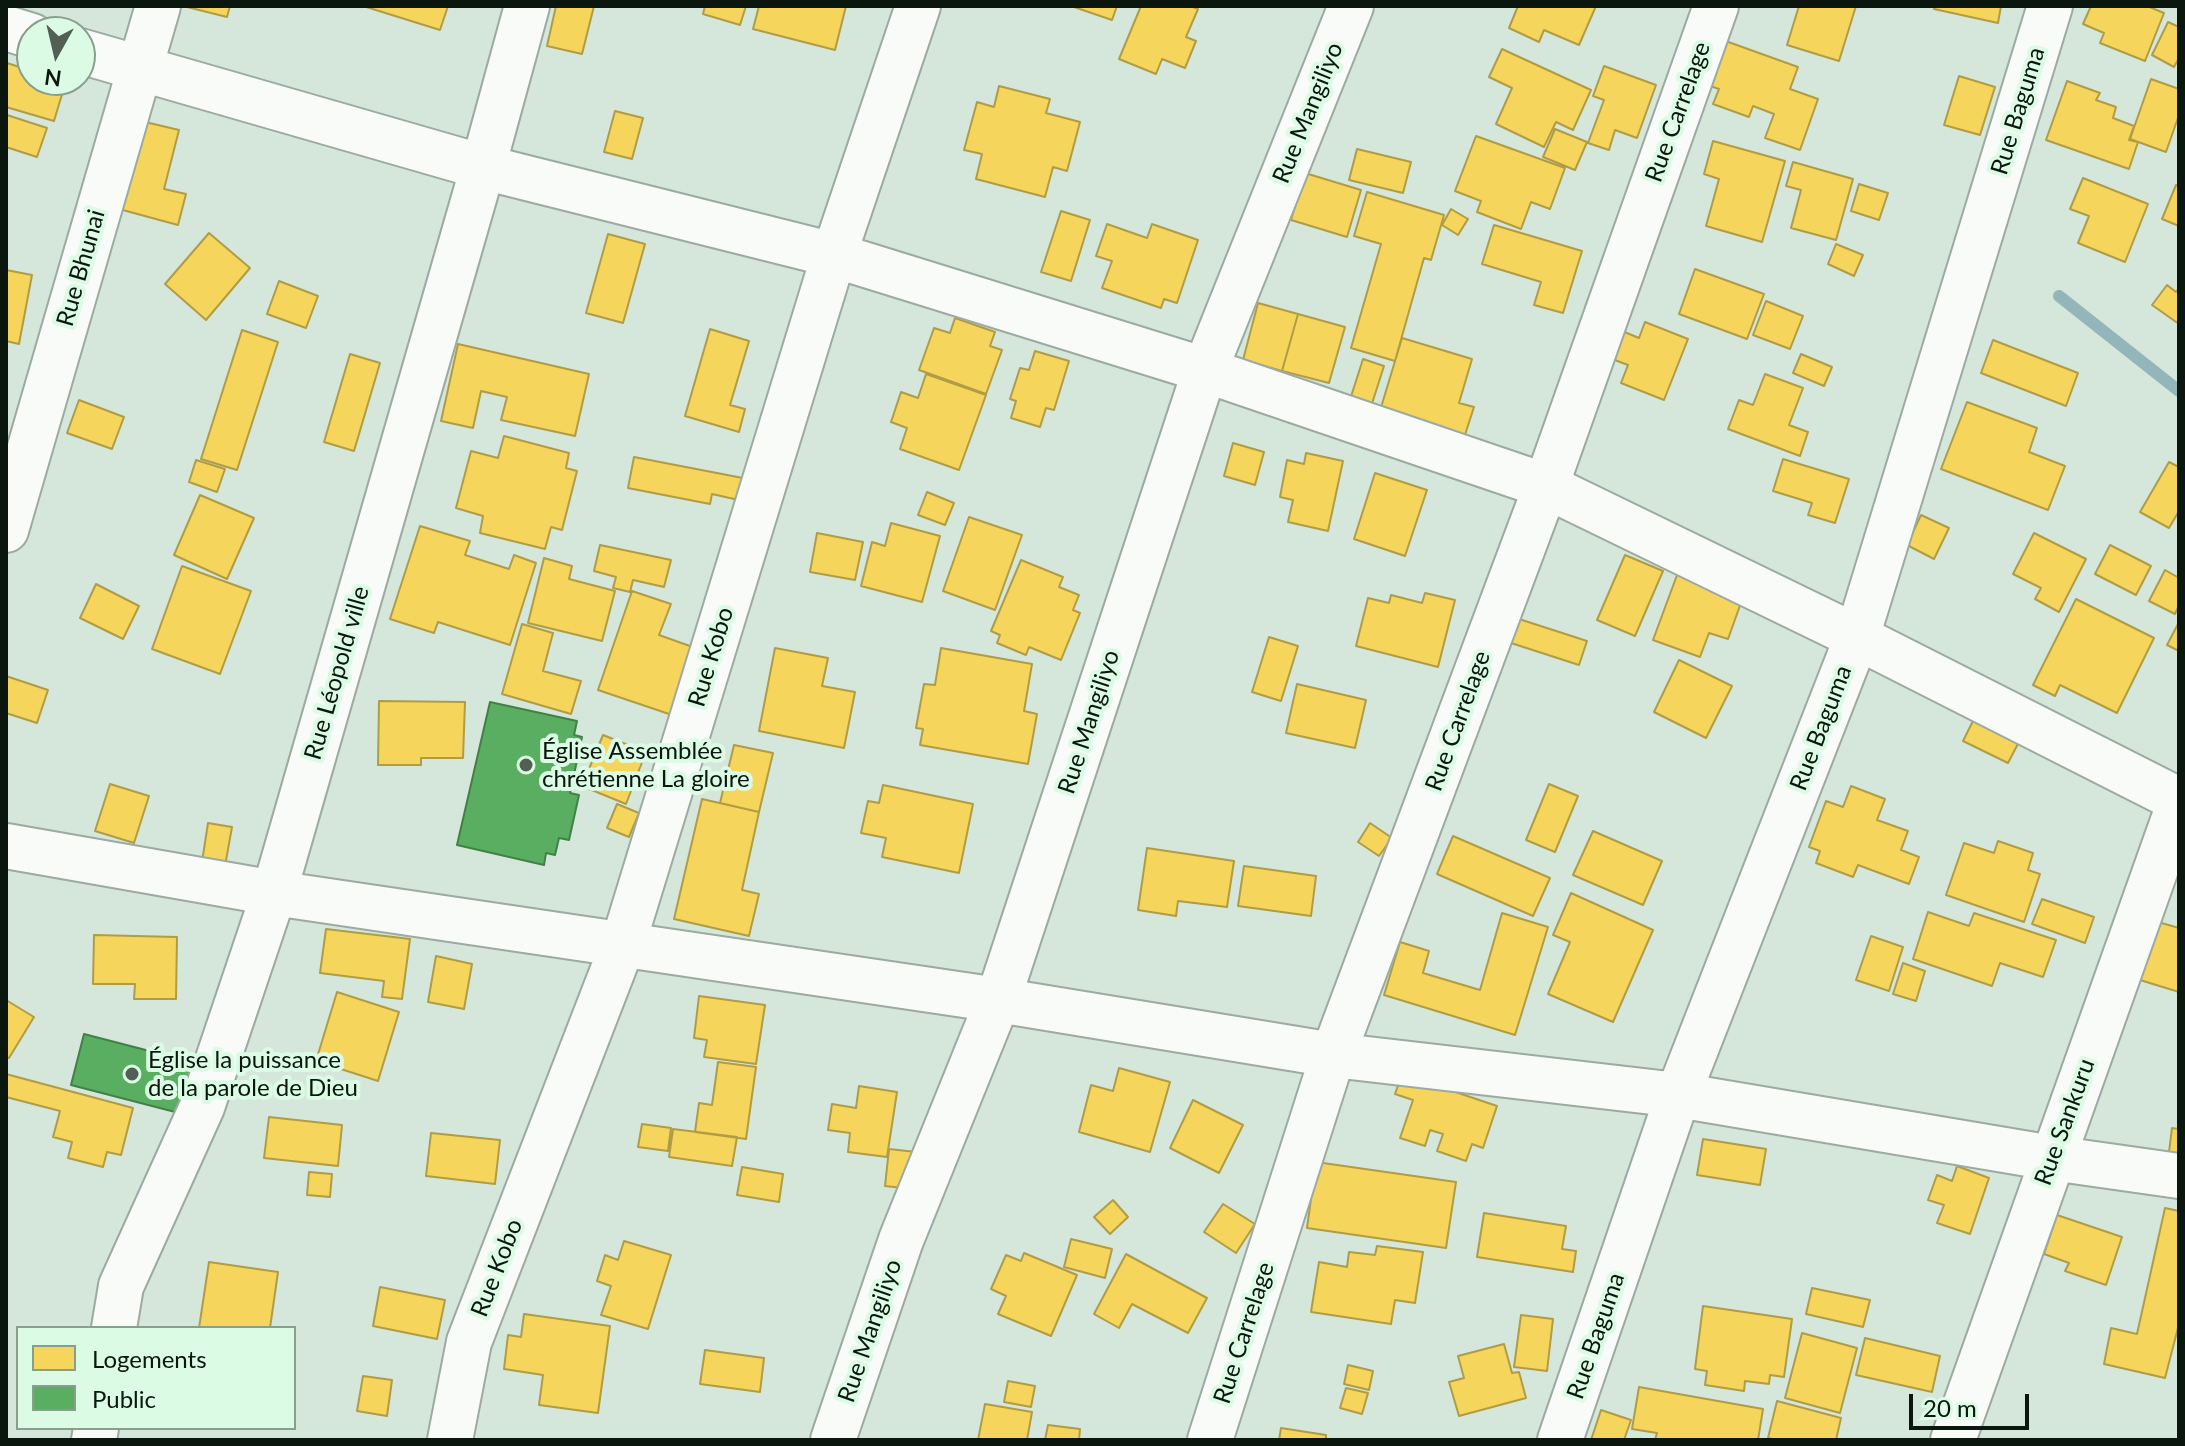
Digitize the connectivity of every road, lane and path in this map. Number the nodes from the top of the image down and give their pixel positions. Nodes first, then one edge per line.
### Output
1 (158, 6) edge
2 (527, 6) edge
3 (918, 6) edge
4 (1351, 6) edge
5 (1716, 6) edge
6 (2050, 6) edge
7 (96, 56) edge
8 (138, 69) junction
9 (483, 167) junction
10 (834, 255) junction
11 (1205, 370) junction
12 (1546, 486) junction
13 (6, 530) edge
14 (1857, 637) junction
15 (2179, 802) edge
16 (6, 846) edge
17 (274, 893) junction
18 (623, 944) junction
19 (998, 1000) junction
20 (1333, 1055) junction
21 (1678, 1095) junction
22 (2052, 1158) junction
23 (2179, 1176) edge
24 (114, 1326) edge
25 (450, 1440) edge
26 (833, 1440) edge
27 (1210, 1440) edge
28 (1560, 1440) edge
29 (1953, 1440) edge

1 - 8 street, Rue Bhunai
2 - 9 street, Rue Léopold ville
3 - 10 street, Rue Kobo
4 - 11 street, Rue Mangiliyo
5 - 12 street, Rue Carrelage
6 - 14 street, Rue Baguma
7 - 8 street
8 - 9 street
8 - 13 street, Rue Bhunai
9 - 10 street
9 - 17 street, Rue Léopold ville
10 - 11 street
10 - 18 street, Rue Kobo
11 - 12 street
11 - 19 street, Rue Mangiliyo
12 - 14 street
12 - 20 street, Rue Carrelage
14 - 15 street
14 - 21 street, Rue Baguma
15 - 22 street, Rue Sankuru
16 - 17 street
17 - 18 street
17 - 24 street, Rue Léopold ville
18 - 19 street
18 - 25 street, Rue Kobo
19 - 20 street
19 - 26 street, Rue Mangiliyo
20 - 21 street
20 - 27 street, Rue Carrelage
21 - 22 street
21 - 28 street, Rue Baguma
22 - 23 street
22 - 29 street, Rue Sankuru

